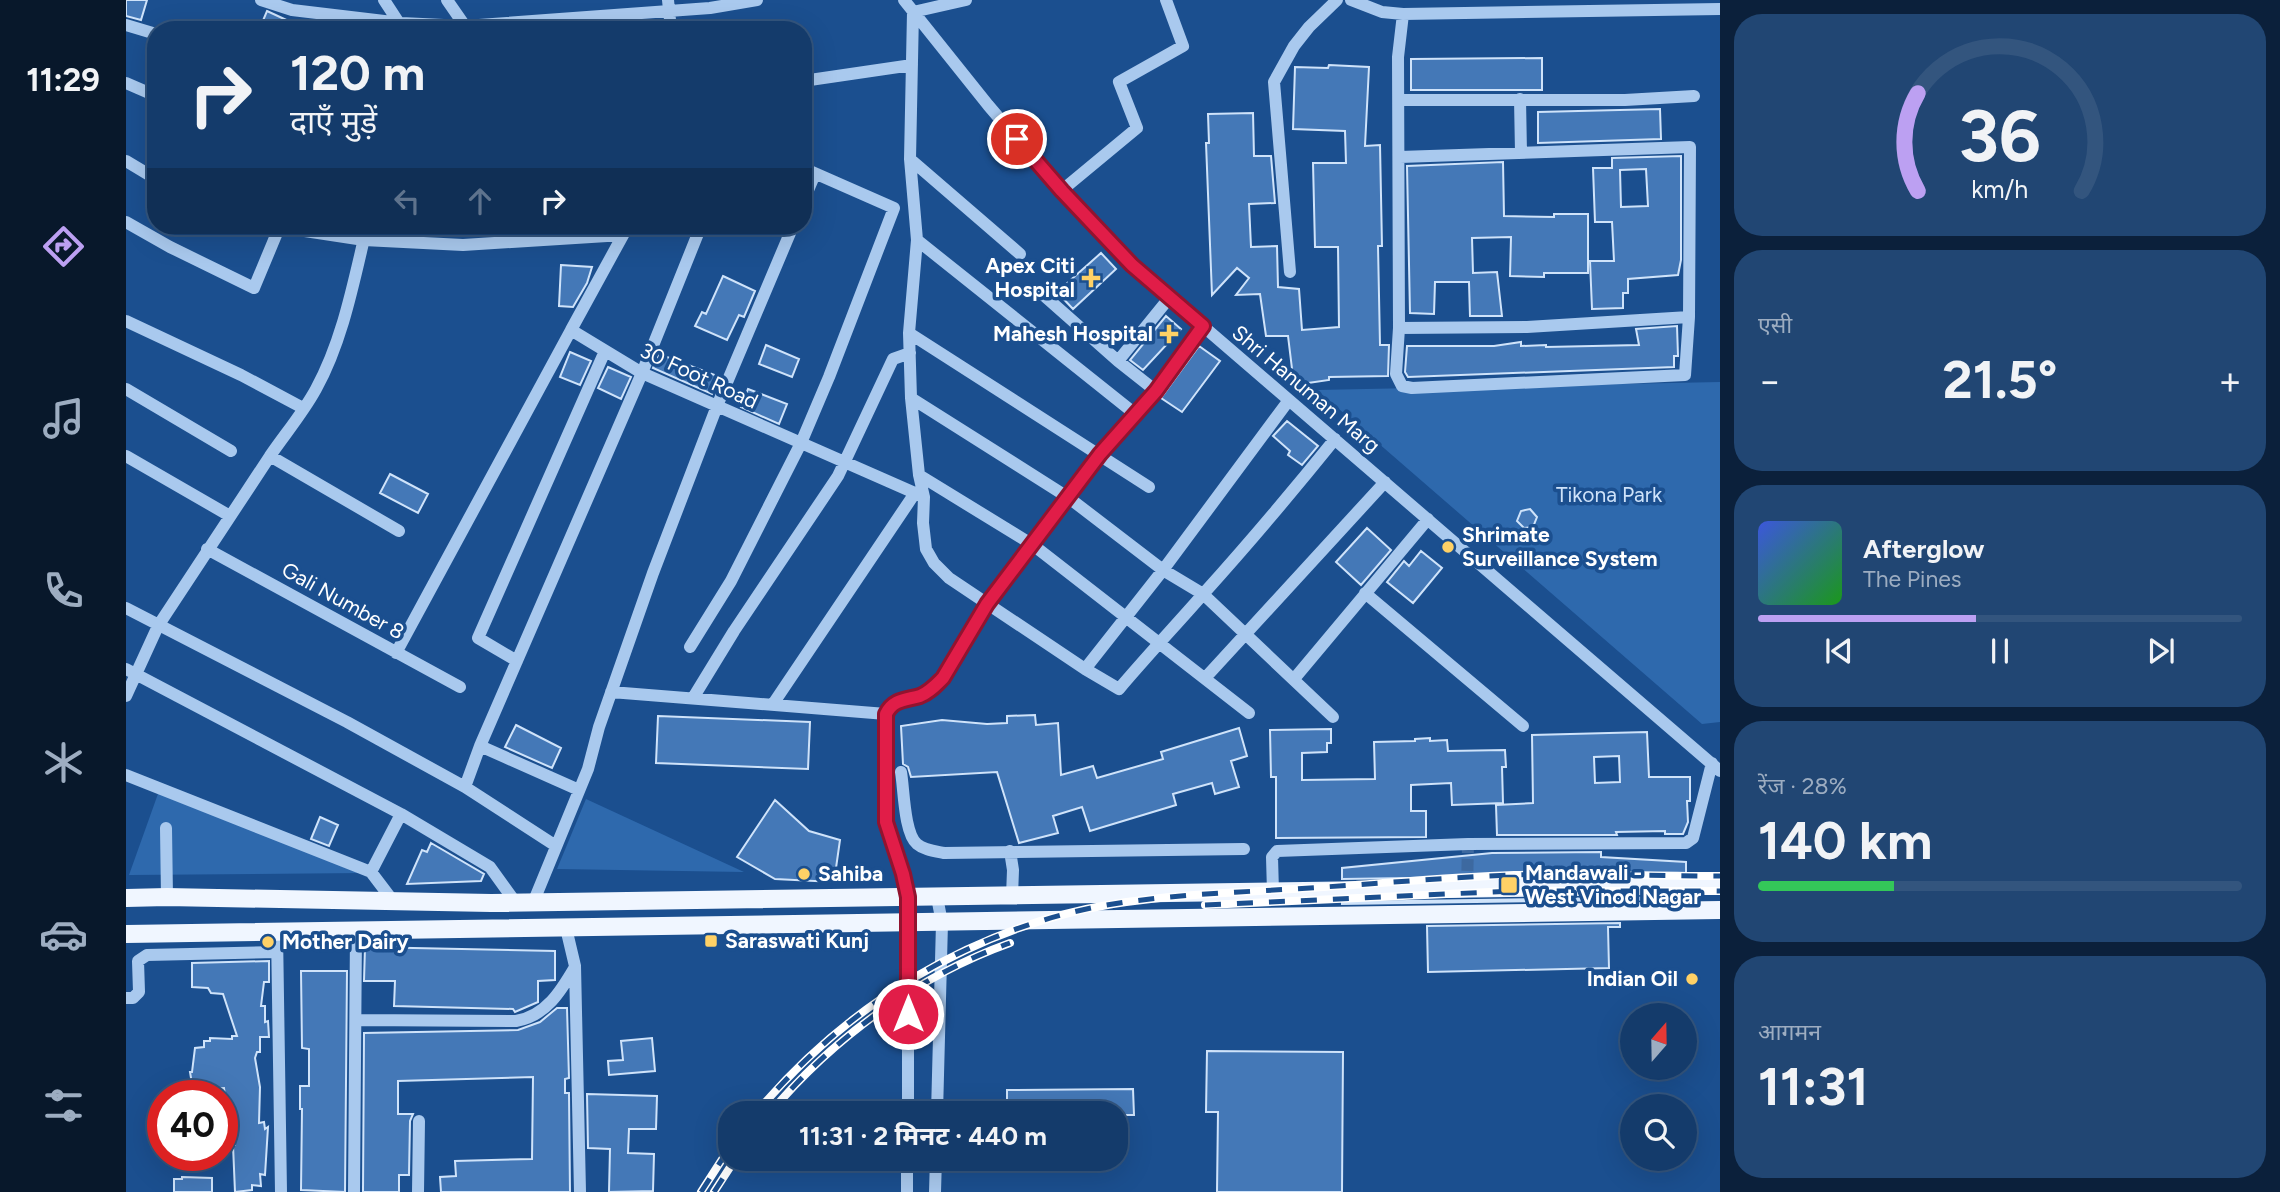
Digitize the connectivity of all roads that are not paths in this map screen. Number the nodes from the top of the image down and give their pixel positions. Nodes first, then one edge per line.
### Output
1 (261, 0) edge
2 (384, 0) edge
3 (447, 0) edge
4 (757, 0) edge
5 (904, 0) edge
6 (966, 0) edge
7 (1166, 0) edge
8 (1337, 0) edge
9 (1351, 0) edge
10 (668, 5) edge
11 (1577, 5) edge
12 (1720, 9) edge
13 (913, 12) junction
14 (1403, 14) junction
15 (363, 21) edge
16 (397, 21) edge
17 (462, 21) edge
18 (513, 21) edge
19 (126, 25) edge
20 (147, 31) edge
21 (912, 65) junction
22 (812, 81) edge
23 (126, 83) edge
24 (147, 92) edge
25 (1694, 96) dead end
26 (1520, 99) junction
27 (1400, 100) junction
28 (1521, 153) junction
29 (1400, 157) junction
30 (910, 159) junction
31 (126, 161) edge
32 (812, 172) edge
33 (147, 174) edge
34 (1062, 191) junction
35 (894, 208) junction
36 (914, 210) junction
37 (126, 222) edge
38 (147, 234) edge
39 (149, 235) edge
40 (272, 235) edge
41 (330, 235) edge
42 (365, 235) edge
43 (571, 235) edge
44 (622, 235) edge
45 (697, 235) edge
46 (789, 235) edge
47 (364, 240) junction
48 (917, 240) junction
49 (1020, 254) dead end
50 (1290, 272) dead end
51 (1040, 292) dead end
52 (1170, 297) junction
53 (1689, 317) junction
54 (126, 321) edge
55 (1203, 326) junction
56 (1399, 328) junction
57 (571, 330) junction
58 (909, 333) junction
59 (605, 351) junction
60 (910, 353) junction
61 (1118, 362) junction
62 (642, 373) junction
63 (126, 389) edge
64 (1156, 391) junction
65 (911, 398) junction
66 (1289, 400) junction
67 (717, 406) junction
68 (303, 408) junction
69 (1135, 413) junction
70 (1335, 439) junction
71 (801, 443) junction
72 (230, 451) dead end
73 (1100, 454) junction
74 (126, 456) edge
75 (270, 456) junction
76 (845, 462) junction
77 (919, 475) junction
78 (1385, 482) junction
79 (1149, 487) dead end
80 (919, 495) junction
81 (1069, 498) junction
82 (230, 516) junction
83 (1428, 519) junction
84 (399, 531) dead end
85 (1033, 545) junction
86 (207, 549) junction
87 (1163, 570) junction
88 (1365, 593) junction
89 (1203, 594) junction
90 (987, 604) junction
91 (126, 608) edge
92 (1126, 616) junction
93 (158, 626) junction
94 (1247, 635) junction
95 (1158, 641) junction
96 (690, 647) dead end
97 (396, 653) junction
98 (517, 661) junction
99 (1085, 669) junction
100 (131, 672) edge
101 (1206, 677) junction
102 (1294, 679) junction
103 (460, 687) dead end
104 (611, 692) junction
105 (126, 696) edge
106 (694, 698) junction
107 (773, 704) junction
108 (1249, 713) dead end
109 (886, 714) junction
110 (1333, 717) dead end
111 (1523, 726) dead end
112 (480, 746) junction
113 (1716, 767) edge
114 (901, 772) dead end
115 (126, 775) edge
116 (465, 787) junction
117 (579, 790) junction
118 (401, 814) junction
119 (166, 828) dead end
120 (556, 846) junction
121 (1244, 849) dead end
122 (1010, 851) junction
123 (372, 872) junction
124 (1720, 886) edge
125 (1547, 888) junction
126 (1273, 892) junction
127 (1012, 896) junction
128 (167, 897) junction
129 (908, 897) junction
130 (937, 897) junction
131 (126, 898) edge
132 (393, 901) junction
133 (525, 903) junction
134 (1720, 910) edge
135 (1548, 913) junction
136 (908, 922) junction
137 (942, 923) junction
138 (566, 928) junction
139 (356, 931) junction
140 (277, 932) junction
141 (126, 934) edge
142 (277, 952) junction
143 (575, 967) junction
144 (126, 998) edge
145 (356, 1020) junction
146 (908, 1101) edge
147 (937, 1101) edge
148 (419, 1121) dead end
149 (907, 1171) edge
150 (936, 1171) edge
151 (281, 1192) edge
152 (354, 1192) edge
153 (418, 1192) edge
154 (580, 1192) edge
155 (907, 1192) edge
156 (936, 1192) edge

1 - 15 street
2 - 16 street
3 - 17 street
4 - 10 street
5 - 13 street, Shri Hanuman Marg
6 - 13 street
7 - 34 street
8 - 50 street
9 - 14 street
10 - 18 street
11 - 12 street
11 - 14 street
13 - 21 street
13 - 34 street, Shri Hanuman Marg
14 - 27 street
19 - 20 street
21 - 22 street
21 - 30 street
23 - 24 street
25 - 26 street
26 - 27 street
26 - 28 street
27 - 29 street
28 - 29 street
28 - 53 street
29 - 56 street
30 - 36 street
30 - 49 street
31 - 33 street
32 - 35 street
34 - 52 street, Shri Hanuman Marg
35 - 36 street
35 - 71 street
36 - 48 street
37 - 38 street
39 - 40 street
41 - 47 street
42 - 47 street
43 - 47 street
44 - 57 street
45 - 62 street
46 - 67 street
47 - 68 street
48 - 58 street
48 - 69 street
51 - 61 street
52 - 55 street, Shri Hanuman Marg
52 - 61 street
53 - 56 street
53 - 56 street
54 - 68 street
55 - 64 street
55 - 66 street, Shri Hanuman Marg
57 - 59 street, 30 Foot Road
57 - 97 street
58 - 60 street
58 - 73 street
59 - 62 street, 30 Foot Road
59 - 98 street
60 - 65 street
60 - 76 street
61 - 64 street
62 - 67 street, 30 Foot Road
62 - 98 street
63 - 72 street
64 - 69 street
65 - 77 street
65 - 81 street
66 - 70 street, Shri Hanuman Marg
66 - 87 street
67 - 71 street, 30 Foot Road
67 - 104 street
68 - 75 street
69 - 73 street
70 - 78 street, Shri Hanuman Marg
70 - 89 street
71 - 76 street, 30 Foot Road
71 - 96 street
73 - 79 street
73 - 81 street
74 - 82 street
75 - 82 street
75 - 84 street
76 - 80 street, 30 Foot Road
76 - 106 street
77 - 80 street
77 - 85 street
78 - 83 street, Shri Hanuman Marg
78 - 94 street
80 - 90 street
80 - 107 street
81 - 85 street
81 - 87 street
82 - 86 street
83 - 88 street
83 - 113 street, Shri Hanuman Marg
85 - 90 street
85 - 92 street
86 - 93 street
86 - 97 street, Gali Number 8
87 - 89 street
87 - 92 street
88 - 102 street
88 - 111 street
89 - 94 street
89 - 95 street
90 - 99 street
90 - 109 street
91 - 93 street
92 - 95 street
92 - 99 street
93 - 100 street
93 - 116 street
94 - 101 street
94 - 102 street
95 - 99 street
95 - 101 street
97 - 103 street, Gali Number 8
98 - 112 street
100 - 105 street
100 - 118 street
101 - 108 street
102 - 110 street
104 - 106 street
104 - 117 street
106 - 107 street
107 - 109 street
109 - 129 street
112 - 116 street
112 - 117 street
113 - 126 street
114 - 122 street
115 - 123 street
116 - 120 street
117 - 120 street
118 - 123 street
118 - 133 street
119 - 128 street
120 - 133 street
121 - 122 street
122 - 127 street
123 - 132 street
124 - 125 main road
125 - 126 main road
125 - 135 main road
126 - 127 main road
127 - 130 main road
128 - 131 main road
128 - 132 main road
129 - 130 main road
129 - 133 main road
129 - 136 street
130 - 137 street
132 - 133 main road
134 - 135 main road
135 - 137 main road
136 - 137 main road
136 - 138 main road
136 - 146 street
137 - 147 street
138 - 139 main road
138 - 143 street
139 - 140 main road
139 - 145 street
140 - 141 main road
140 - 142 street
142 - 144 street
142 - 151 street
143 - 145 street
143 - 154 street
145 - 152 street
148 - 153 street
149 - 155 street
150 - 156 street

